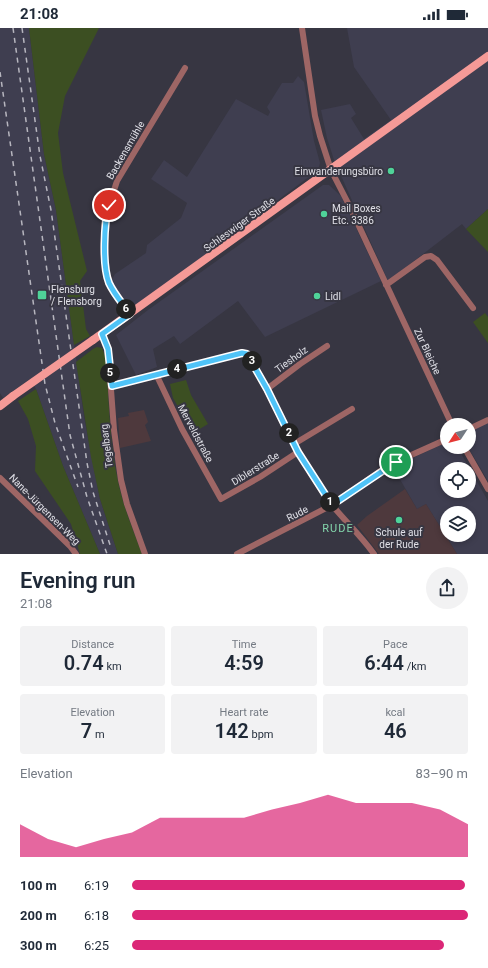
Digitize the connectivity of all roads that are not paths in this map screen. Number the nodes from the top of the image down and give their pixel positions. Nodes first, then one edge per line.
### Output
1 (302, 28) edge
2 (488, 56) edge
3 (185, 68) dead end
4 (331, 170) junction
5 (386, 285) junction
6 (473, 308) dead end
7 (130, 314) junction
8 (102, 334) junction
9 (327, 346) dead end
10 (156, 374) junction
11 (112, 386) junction
12 (267, 389) junction
13 (0, 406) edge
14 (352, 409) dead end
15 (449, 418) edge
16 (488, 420) edge
17 (476, 426) edge
18 (440, 441) edge
19 (294, 444) junction
20 (298, 452) junction
21 (468, 454) edge
22 (0, 478) edge
23 (488, 489) edge
24 (221, 499) joint
25 (332, 505) junction
26 (76, 554) edge
27 (145, 554) edge
28 (236, 554) edge
29 (374, 554) edge

1 - 4 street, Zur Bleiche
2 - 4 main road, Schleswiger Straße
3 - 7 street, Backensmühle
4 - 5 street, Zur Bleiche
4 - 7 main road, Schleswiger Straße
5 - 6 street
5 - 15 street, Zur Bleiche
7 - 8 main road, Schleswiger Straße
8 - 11 street, Tegelbarg
8 - 13 main road, Schleswiger Straße, bridge
9 - 12 street, Tiesholz
10 - 11 street
10 - 12 street
10 - 24 street, Merveldstraße
11 - 27 street, Tegelbarg
12 - 19 street
14 - 19 street
16 - 17 street
18 - 25 street, Rude
19 - 20 street
20 - 24 street, Diblerstraße
20 - 25 street
21 - 23 street
22 - 26 street, Nane-Jürgensen-Weg
25 - 28 street, Rude
25 - 29 street

